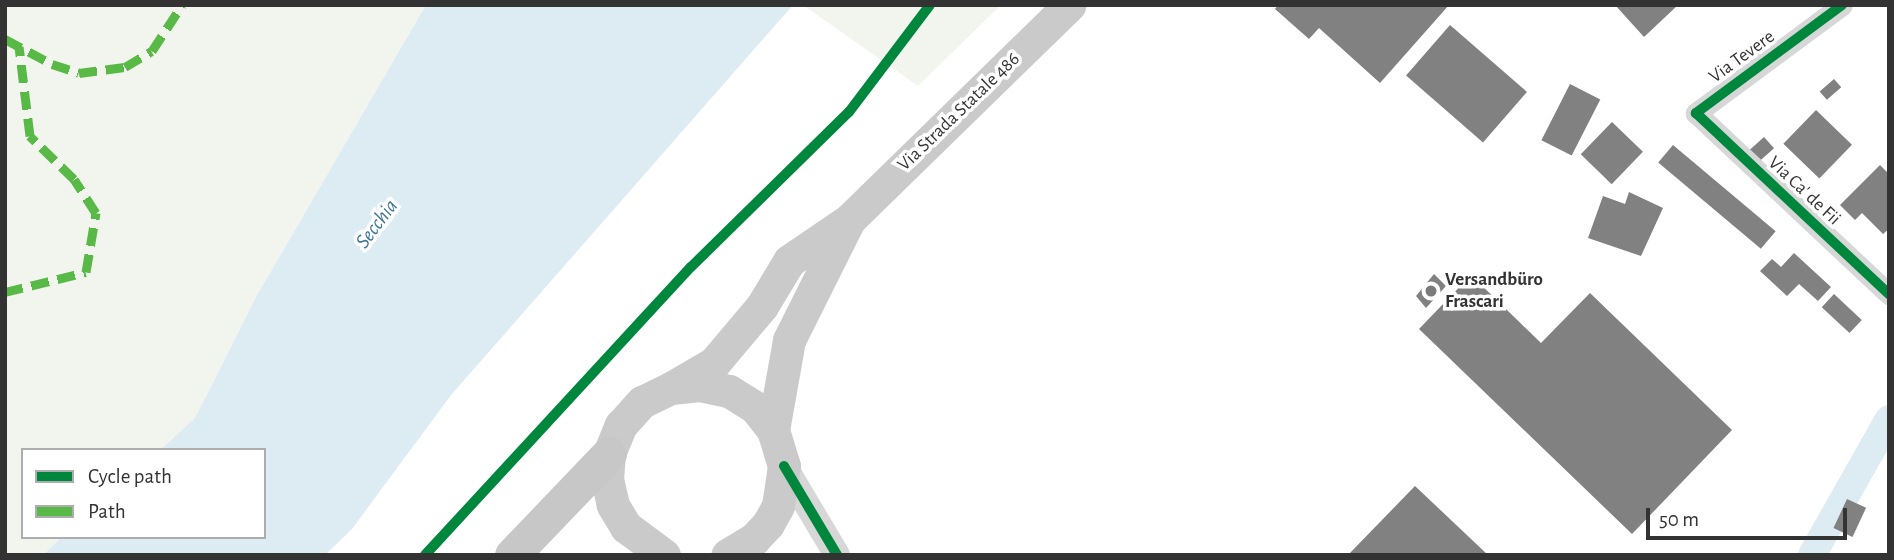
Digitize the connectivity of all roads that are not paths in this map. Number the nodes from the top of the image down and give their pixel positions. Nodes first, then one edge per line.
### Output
1 (1069, 5) edge
2 (1842, 5) edge
3 (1696, 113) joint
4 (849, 220) junction
5 (1884, 282) edge
6 (671, 388) junction
7 (773, 430) junction
8 (609, 454) junction
9 (784, 466) junction
10 (512, 555) edge
11 (664, 555) edge
12 (727, 555) edge
13 (837, 555) edge

1 - 4 main road, Via Strada Statale 486
2 - 3 street, Via Tevere
3 - 5 street, Via Ca' de Fii
4 - 6 main road
4 - 7 main road
6 - 7 main road
6 - 8 main road
7 - 9 main road
8 - 10 highway
8 - 11 main road
9 - 12 main road
9 - 13 street

